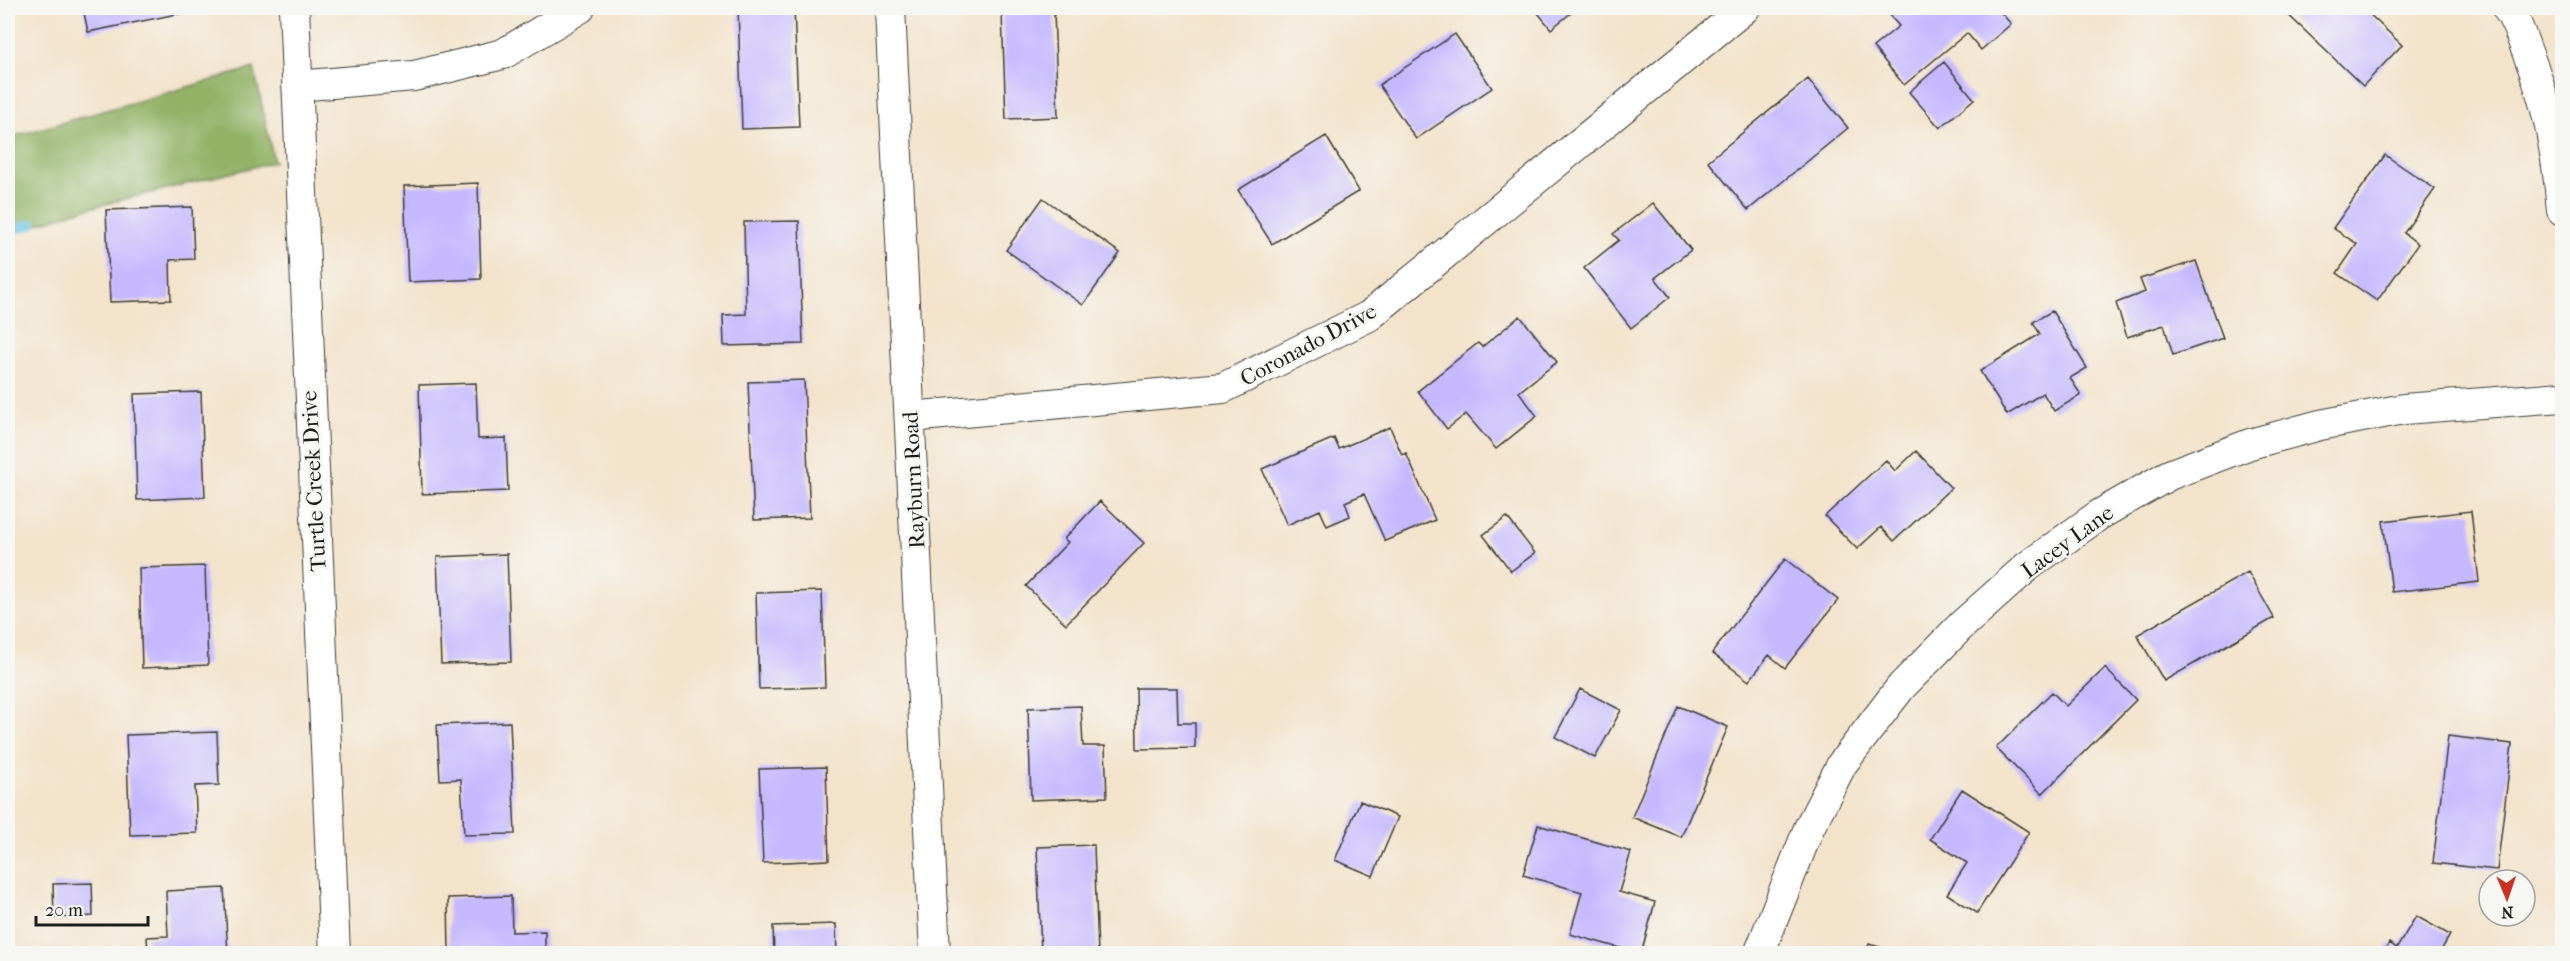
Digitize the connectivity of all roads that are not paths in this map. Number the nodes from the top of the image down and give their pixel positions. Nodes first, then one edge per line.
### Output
1 (294, 8) edge
2 (580, 8) edge
3 (890, 8) edge
4 (1745, 8) edge
5 (2507, 8) edge
6 (297, 86) junction
7 (2562, 210) edge
8 (2562, 397) edge
9 (910, 417) junction
10 (335, 954) edge
11 (935, 954) edge
12 (1759, 954) edge

1 - 6 street, Turtle Creek Drive
2 - 6 street
3 - 9 street, Rayburn Road
4 - 9 street, Coronado Drive
5 - 7 street
6 - 10 street, Turtle Creek Drive
8 - 12 street, Lacey Lane
9 - 11 street, Rayburn Road

